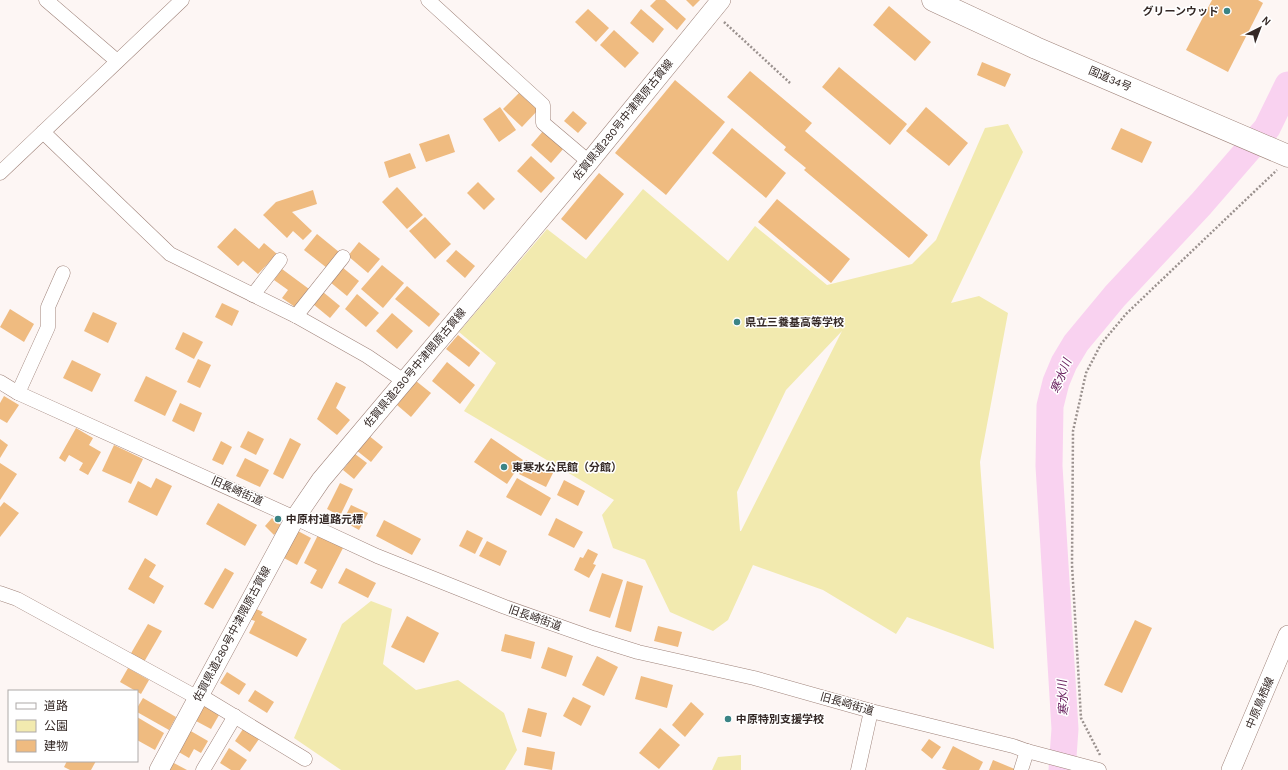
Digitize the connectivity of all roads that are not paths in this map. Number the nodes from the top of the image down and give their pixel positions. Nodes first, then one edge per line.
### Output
1 (46, 0) edge
2 (182, 0) edge
3 (428, 0) edge
4 (933, 0) edge
5 (716, 6) edge
6 (117, 61) junction
7 (43, 132) junction
8 (1285, 160) edge
9 (589, 162) junction
10 (0, 173) edge
11 (343, 257) dead end
12 (280, 260) dead end
13 (63, 273) dead end
14 (253, 295) junction
15 (296, 316) junction
16 (404, 381) junction
17 (0, 382) edge
18 (18, 393) junction
19 (295, 518) junction
20 (0, 593) edge
21 (1288, 635) edge
22 (198, 698) junction
23 (871, 712) junction
24 (235, 716) junction
25 (1027, 751) junction
26 (305, 759) dead end
27 (1100, 764) edge
28 (159, 770) edge
29 (203, 770) edge
30 (858, 770) edge
31 (1021, 770) edge
32 (1231, 770) edge

1 - 6 street
2 - 6 street
3 - 9 street
4 - 8 highway, 国道34号
5 - 9 main road, 佐賀県道280号中津隈原古賀線
6 - 7 street
7 - 10 street
7 - 14 street
9 - 16 main road, 佐賀県道280号中津隈原古賀線
11 - 15 street
12 - 14 street
13 - 18 street
14 - 15 street
15 - 16 street
16 - 19 main road, 佐賀県道280号中津隈原古賀線
17 - 18 street, 旧長崎街道
18 - 19 street, 旧長崎街道
19 - 22 main road, 佐賀県道280号中津隈原古賀線
19 - 23 street, 旧長崎街道
20 - 22 street
21 - 32 main road, 中原鳥栖線
22 - 24 street
22 - 28 main road, 佐賀県道280号中津隈原古賀線
23 - 25 street, 旧長崎街道
23 - 30 street
24 - 26 street
24 - 29 street
25 - 27 street, 旧長崎街道
25 - 31 street

